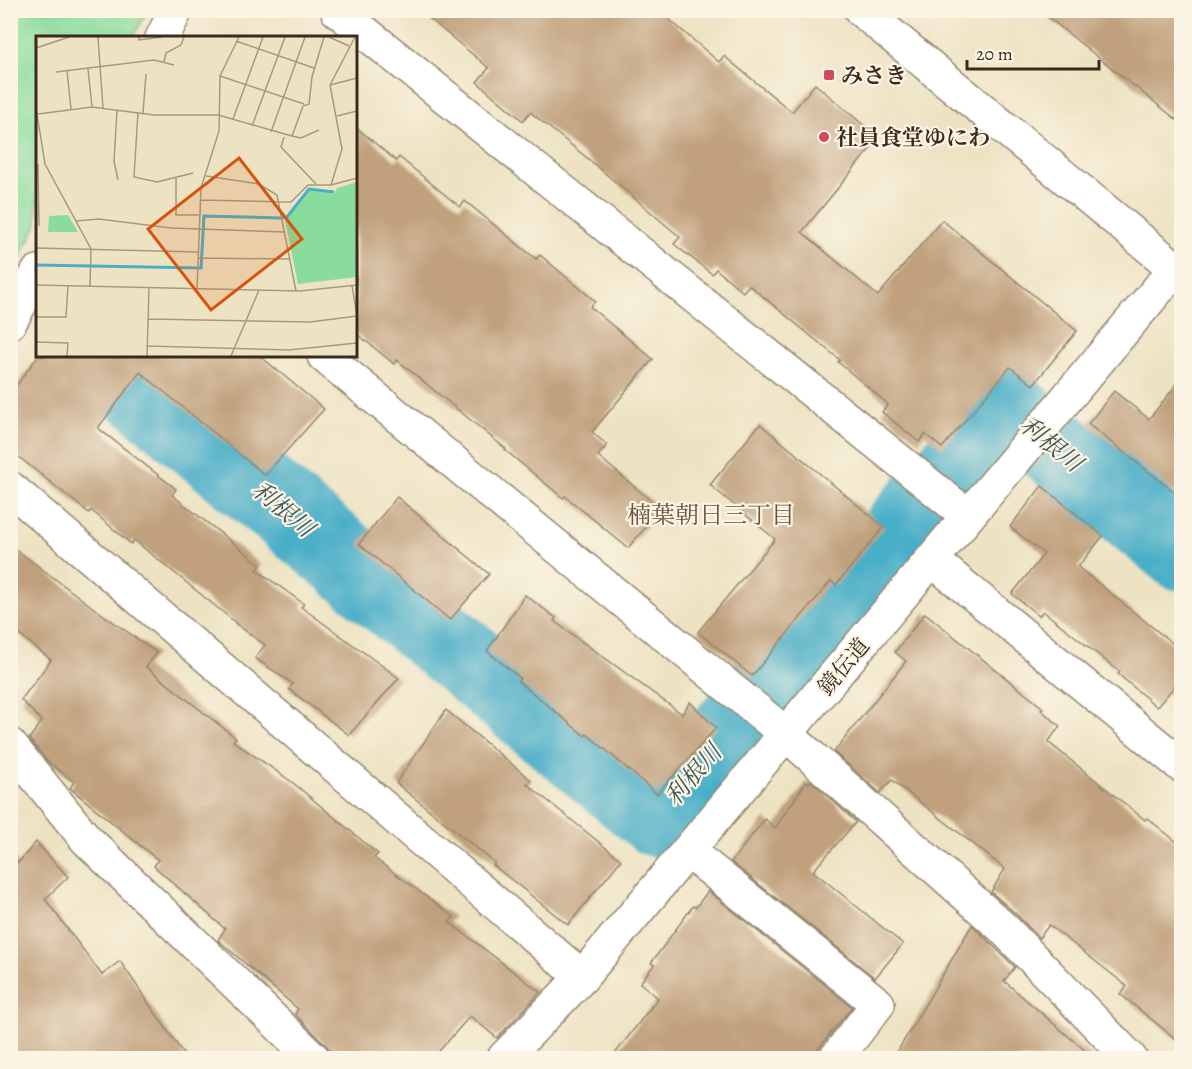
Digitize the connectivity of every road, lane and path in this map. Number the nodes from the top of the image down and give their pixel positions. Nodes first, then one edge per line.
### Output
1 (176, 10) edge
2 (337, 10) edge
3 (861, 10) edge
4 (163, 36) edge
5 (1178, 271) edge
6 (36, 276) edge
7 (10, 322) edge
8 (325, 357) edge
9 (10, 488) edge
10 (968, 516) junction
11 (932, 560) junction
12 (786, 734) junction
13 (10, 745) edge
14 (1182, 766) edge
15 (688, 851) junction
16 (582, 977) junction
17 (314, 1059) edge
18 (504, 1059) edge
19 (836, 1059) edge
20 (1130, 1059) edge

1 - 4 street
2 - 10 street
3 - 5 street
5 - 10 street, 鏡伝道
6 - 7 street
8 - 12 street
9 - 16 street
10 - 11 street, 鏡伝道
11 - 12 street, 鏡伝道
11 - 14 street
12 - 15 street, 鏡伝道
12 - 20 street
13 - 17 street
15 - 16 street, 鏡伝道
15 - 19 street
16 - 18 street, 鏡伝道

